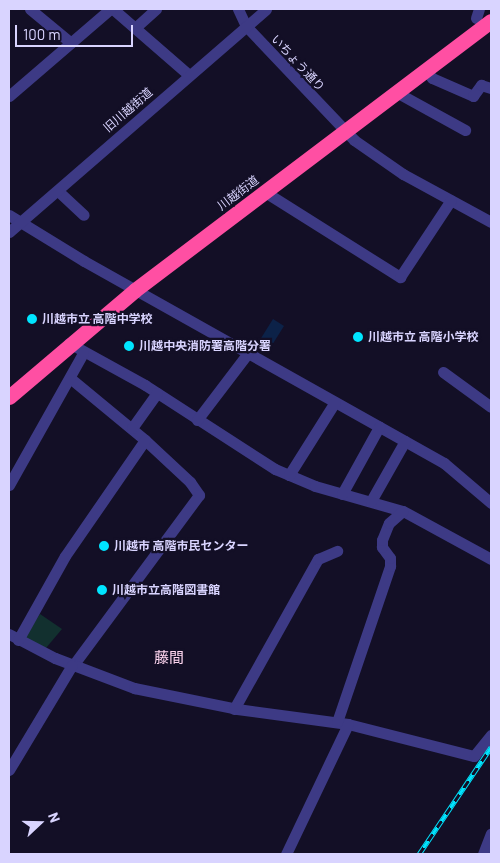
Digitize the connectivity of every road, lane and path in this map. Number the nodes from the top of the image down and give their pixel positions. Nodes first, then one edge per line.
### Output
1 (30, 9) edge
2 (112, 9) edge
3 (156, 9) edge
4 (238, 9) edge
5 (266, 9) edge
6 (491, 21) edge
7 (246, 26) junction
8 (136, 27) junction
9 (71, 43) junction
10 (426, 70) junction
11 (189, 75) junction
12 (491, 88) edge
13 (396, 92) junction
14 (10, 94) edge
15 (464, 130) dead end
16 (345, 132) junction
17 (58, 191) junction
18 (265, 192) junction
19 (451, 200) junction
20 (9, 215) edge
21 (84, 215) dead end
22 (491, 222) edge
23 (21, 223) junction
24 (9, 232) edge
25 (135, 290) junction
26 (69, 343) junction
27 (248, 352) junction
28 (83, 353) junction
29 (443, 372) dead end
30 (70, 378) junction
31 (157, 393) junction
32 (9, 396) edge
33 (335, 402) junction
34 (491, 407) edge
35 (197, 420) junction
36 (379, 427) junction
37 (132, 428) junction
38 (145, 440) junction
39 (405, 441) junction
40 (289, 475) junction
41 (9, 484) edge
42 (342, 494) junction
43 (371, 501) junction
44 (491, 504) edge
45 (403, 511) junction
46 (337, 550) dead end
47 (491, 559) edge
48 (14, 637) edge
49 (73, 665) junction
50 (234, 709) junction
51 (343, 723) junction
52 (491, 735) edge
53 (9, 770) edge
54 (490, 839) edge
55 (286, 854) edge
56 (483, 854) edge

1 - 9 street
2 - 8 street
2 - 9 street
3 - 8 street
4 - 7 street, いちょう通り
5 - 7 street, 旧川越街道
6 - 10 highway, 川越街道
7 - 11 street, 旧川越街道
7 - 16 street, いちょう通り
8 - 11 street
9 - 14 street
10 - 12 street
10 - 13 highway, 川越街道
11 - 17 street, 旧川越街道
13 - 15 street
13 - 16 highway, 川越街道
16 - 18 highway, 川越街道
16 - 19 street, いちょう通り
17 - 21 street
17 - 23 street, 旧川越街道
18 - 19 street
18 - 25 highway, 川越街道
19 - 22 street, いちょう通り
20 - 23 street
23 - 24 street, 旧川越街道
23 - 25 street
25 - 26 highway, 川越街道
25 - 27 street
26 - 28 street
26 - 32 highway, 川越街道
27 - 33 street
27 - 35 street
28 - 30 street
28 - 31 street
29 - 34 street
30 - 37 street
30 - 41 street
31 - 35 street
31 - 37 street
33 - 36 street
33 - 40 street
35 - 40 street
36 - 39 street
36 - 42 street
37 - 38 street
38 - 48 street
38 - 49 street
39 - 43 street
39 - 44 street
40 - 42 street
42 - 43 street
43 - 45 street
45 - 47 street
45 - 51 street
46 - 50 street
48 - 49 street
49 - 50 street
49 - 53 street
50 - 51 street
51 - 52 street
51 - 55 street
54 - 56 street

